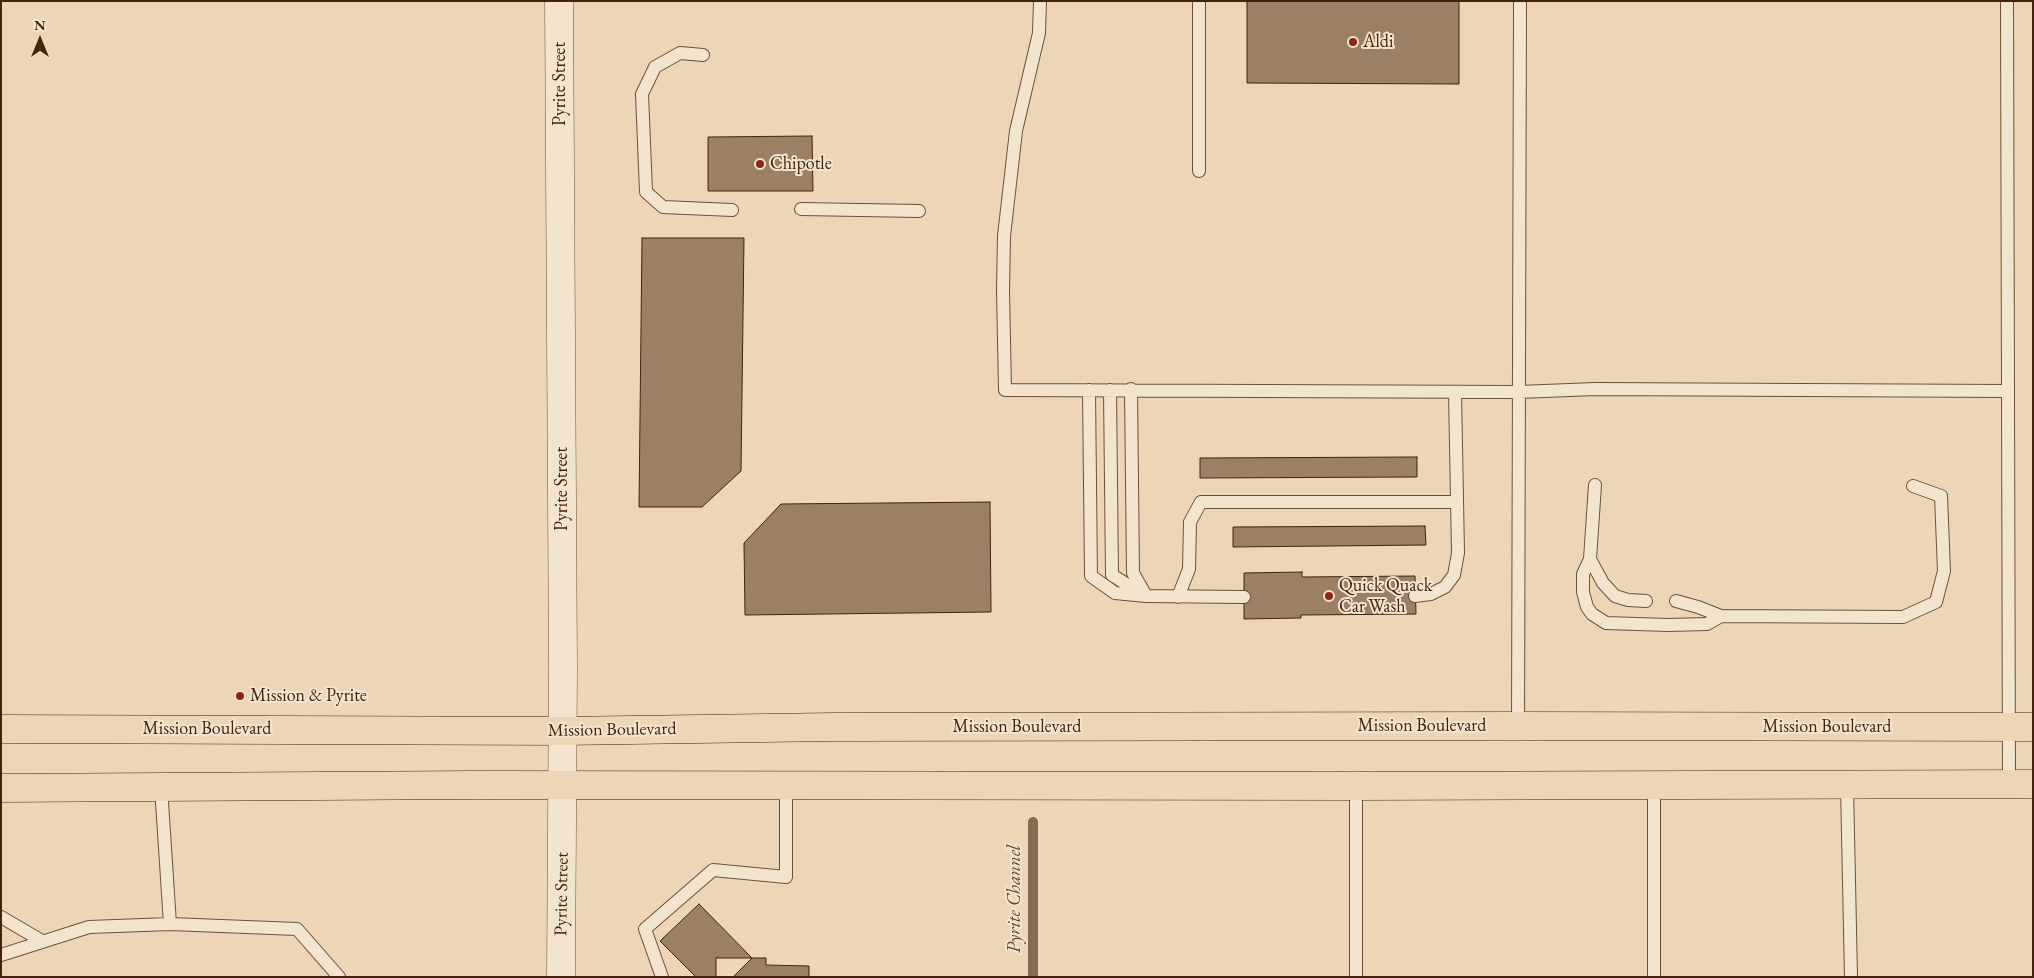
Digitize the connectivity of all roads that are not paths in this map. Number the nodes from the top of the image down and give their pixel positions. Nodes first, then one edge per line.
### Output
1 (559, 1) edge
2 (1040, 1) edge
3 (1199, 1) edge
4 (1520, 1) edge
5 (2007, 1) edge
6 (703, 55) dead end
7 (1199, 171) dead end
8 (800, 209) dead end
9 (732, 210) dead end
10 (919, 211) dead end
11 (1131, 389) junction
12 (1089, 390) junction
13 (1110, 390) junction
14 (2008, 390) junction
15 (1455, 392) junction
16 (1519, 392) junction
17 (1595, 485) dead end
18 (1913, 486) dead end
19 (1456, 502) junction
20 (1590, 559) junction
21 (1146, 596) junction
22 (1415, 596) dead end
23 (1178, 597) junction
24 (1244, 597) dead end
25 (1646, 601) dead end
26 (1676, 601) dead end
27 (1721, 616) junction
28 (1518, 726) junction
29 (2021, 727) edge
30 (1, 729) edge
31 (563, 731) junction
32 (2021, 783) edge
33 (1654, 785) junction
34 (1847, 785) junction
35 (563, 786) junction
36 (786, 786) junction
37 (1356, 786) junction
38 (161, 787) junction
39 (1, 788) edge
40 (1, 917) edge
41 (170, 924) junction
42 (42, 941) junction
43 (1, 955) edge
44 (339, 977) edge
45 (561, 977) edge
46 (662, 977) edge
47 (1356, 977) edge
48 (1654, 977) edge
49 (1850, 977) edge

1 - 31 street, Pyrite Street
2 - 12 lane
3 - 7 lane
4 - 16 lane
5 - 14 lane
6 - 9 lane
8 - 10 lane
11 - 13 lane
11 - 15 lane
11 - 21 lane
12 - 13 lane
12 - 21 lane
13 - 21 lane
14 - 16 lane
14 - 29 lane
15 - 16 lane
15 - 19 lane
16 - 28 lane
17 - 20 lane
18 - 27 lane
19 - 22 lane
19 - 23 lane
20 - 25 lane
20 - 27 lane
21 - 23 lane
23 - 24 lane
26 - 27 lane
28 - 29 main road, Mission Boulevard
28 - 31 main road, Mission Boulevard
29 - 32 lane
30 - 31 main road, Mission Boulevard
31 - 35 street, Pyrite Street
32 - 34 main road
33 - 34 main road
33 - 37 main road
33 - 48 lane
34 - 49 lane
35 - 36 main road
35 - 38 main road
35 - 45 street, Pyrite Street
36 - 37 main road
36 - 46 lane
37 - 47 lane
38 - 39 main road
38 - 41 lane
40 - 42 lane
41 - 42 lane
41 - 44 lane
42 - 43 lane

